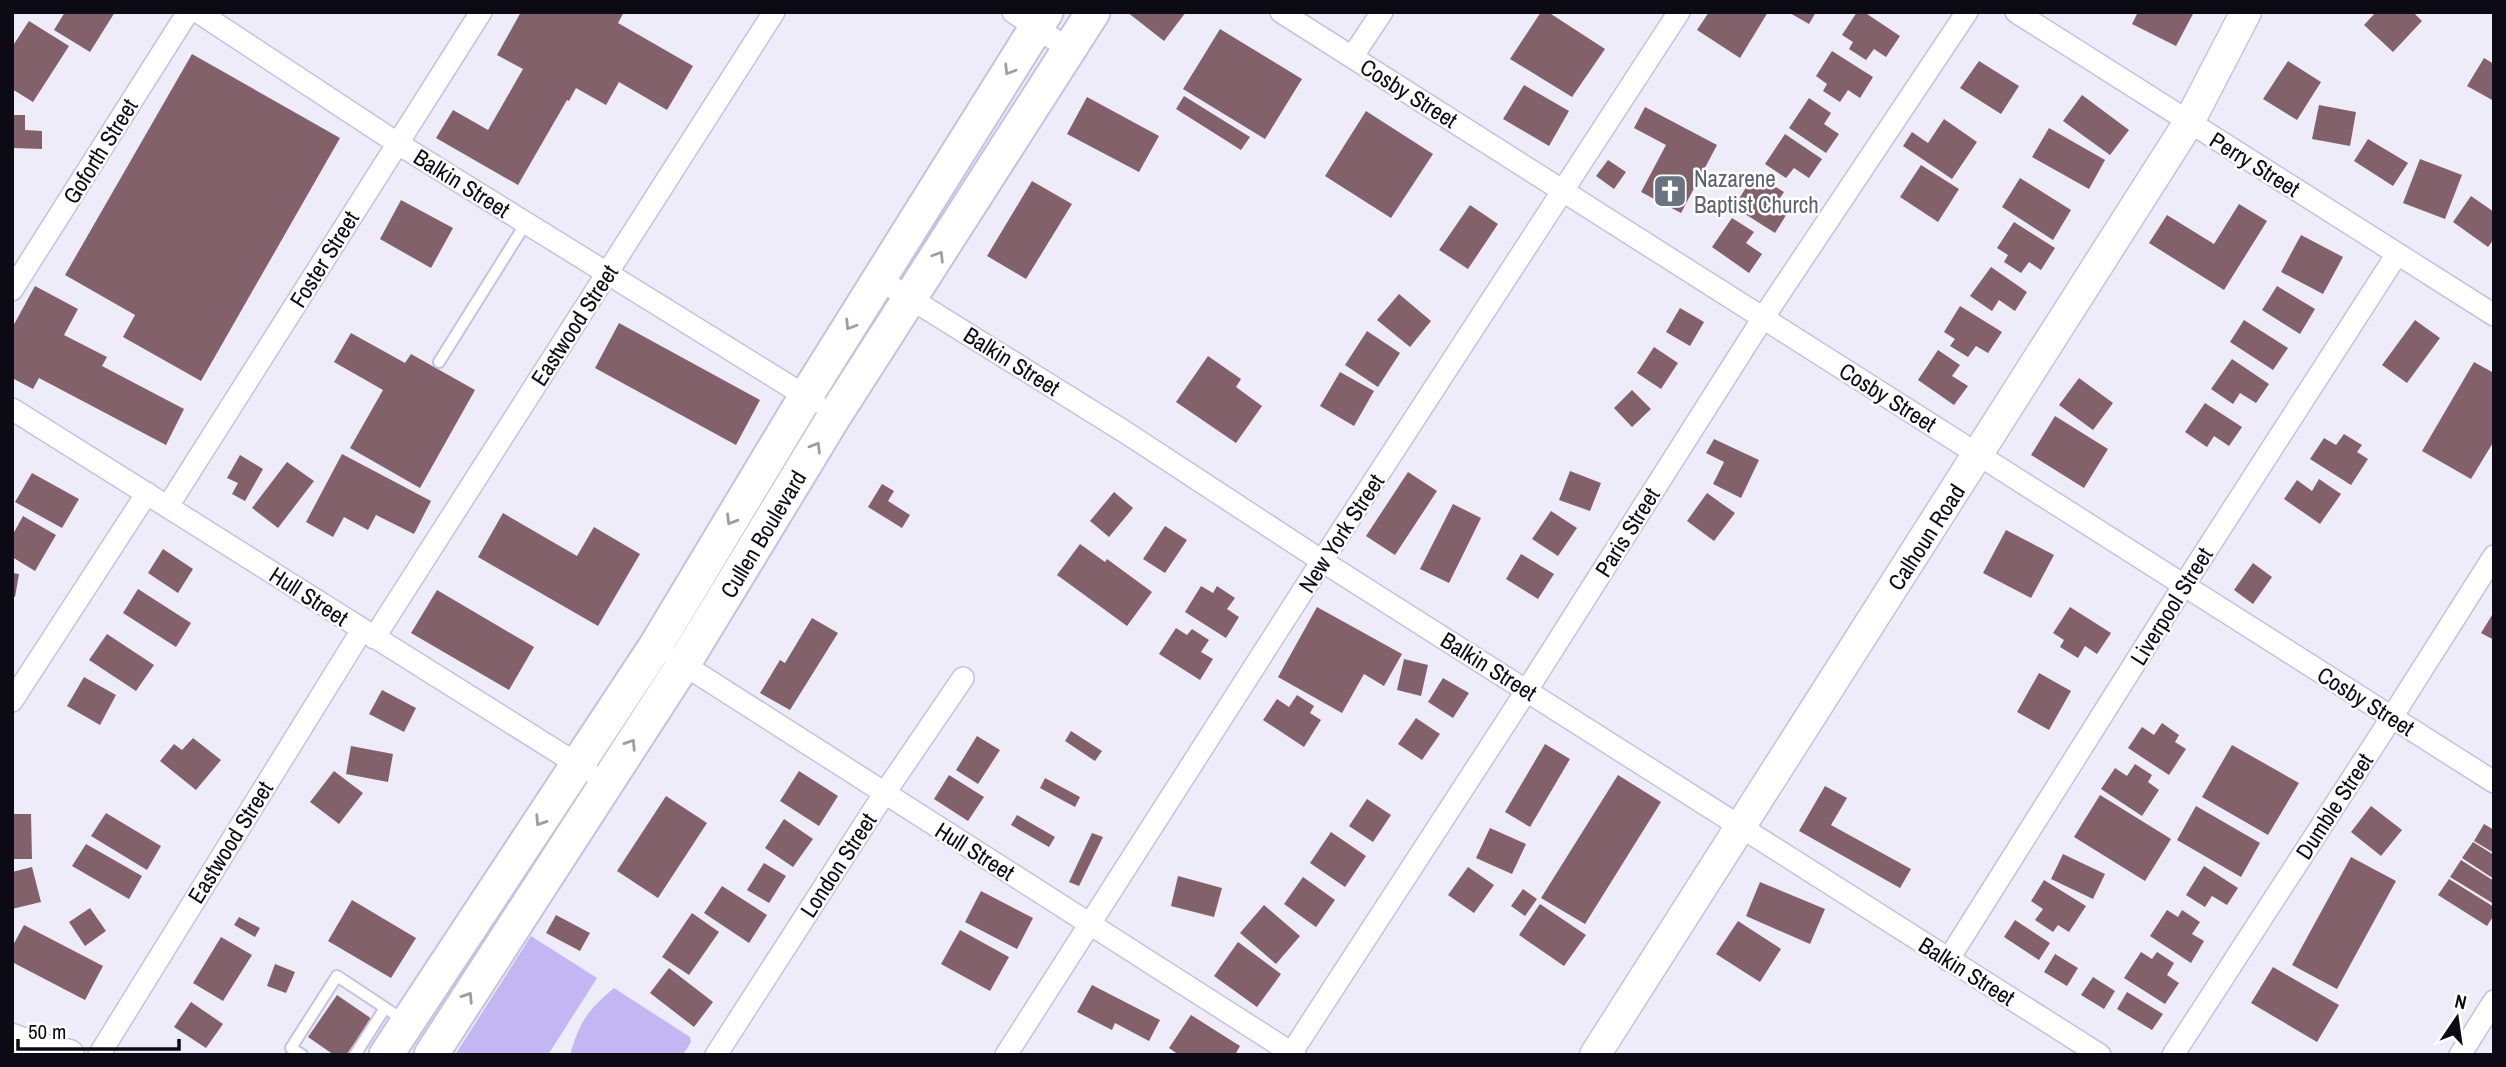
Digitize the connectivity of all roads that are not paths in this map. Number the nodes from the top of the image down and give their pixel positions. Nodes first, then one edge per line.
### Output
1 (188, 12) edge
2 (198, 12) edge
3 (481, 12) edge
4 (774, 12) edge
5 (1094, 12) edge
6 (1281, 12) edge
7 (1382, 12) edge
8 (1679, 12) edge
9 (1968, 12) edge
10 (2016, 12) edge
11 (2246, 12) edge
12 (1031, 17) edge
13 (1070, 50) junction
14 (1352, 57) junction
15 (2189, 122) junction
16 (397, 143) junction
17 (1562, 190) junction
18 (526, 223) junction
19 (2397, 254) junction
20 (607, 273) junction
21 (879, 279) junction
22 (12, 290) edge
23 (912, 298) junction
24 (2494, 315) edge
25 (1763, 318) junction
26 (439, 362) dead end
27 (806, 396) junction
28 (12, 409) edge
29 (835, 415) junction
30 (1979, 455) junction
31 (147, 494) junction
32 (168, 506) junction
33 (2494, 556) edge
34 (1322, 561) junction
35 (2184, 585) junction
36 (368, 634) junction
37 (655, 647) junction
38 (683, 665) junction
39 (963, 678) dead end
40 (1527, 690) junction
41 (12, 701) edge
42 (2392, 717) junction
43 (578, 764) junction
44 (2494, 782) edge
45 (605, 783) junction
46 (884, 794) junction
47 (1741, 827) junction
48 (1090, 924) junction
49 (1948, 960) junction
50 (2494, 1002) edge
51 (397, 1015) junction
52 (12, 1039) edge
53 (368, 1047) edge
54 (1292, 1054) edge
55 (69, 1055) edge
56 (99, 1055) edge
57 (302, 1055) edge
58 (355, 1055) edge
59 (431, 1055) edge
60 (716, 1055) edge
61 (1006, 1055) edge
62 (1595, 1055) edge
63 (2100, 1055) edge
64 (2173, 1055) edge
65 (2460, 1055) edge

1 - 22 street, Goforth Street
2 - 16 street, Balkin Street
3 - 16 street, Foster Street
4 - 20 street, Eastwood Street
5 - 13 main road, Cullen Boulevard
6 - 14 street, Cosby Street
7 - 14 street
8 - 17 street, New York Street
9 - 25 street, Paris Street
10 - 15 street, Perry Street
11 - 15 street, Calhoun Road
12 - 13 street
12 -> 21 main road, Cullen Boulevard
23 -> 13 main road, Cullen Boulevard
14 - 17 street, Cosby Street
15 - 19 street, Perry Street
15 - 30 street, Calhoun Road
16 - 18 street, Balkin Street
16 - 32 street, Foster Street
17 - 25 street, Cosby Street
17 - 34 street, New York Street
18 - 20 street, Balkin Street
18 - 26 lane
19 - 24 street, Perry Street
19 - 35 street, Liverpool Street
20 - 27 street, Balkin Street
20 - 36 street, Eastwood Street
21 - 23 street, Balkin Street
21 -> 27 main road, Cullen Boulevard
23 - 29 main road, Cullen Boulevard
23 - 34 street, Balkin Street
25 - 30 street, Cosby Street
25 - 40 street, Paris Street
27 - 29 street, Balkin Street
27 -> 37 main road, Cullen Boulevard
28 - 31 street, Hull Street
38 -> 29 main road, Cullen Boulevard
30 - 35 street, Cosby Street
30 - 47 street, Calhoun Road
31 - 32 street, Hull Street
31 - 41 street
32 - 36 street, Hull Street
33 - 42 street, Dumble Street
34 - 40 street, Balkin Street
34 - 48 street, New York Street
35 - 42 street, Cosby Street
35 - 49 street, Liverpool Street
36 - 43 street, Hull Street
36 - 56 street, Eastwood Street
37 - 38 street, Hull Street
37 - 43 main road, Cullen Boulevard
45 -> 38 main road, Cullen Boulevard
38 - 46 street, Hull Street
39 - 46 street, London Street
40 - 47 street, Balkin Street
40 - 54 street, Paris Street
42 - 44 street, Cosby Street
42 - 64 street, Dumble Street
43 - 45 street, Hull Street
43 -> 51 main road, Cullen Boulevard
59 -> 45 main road, Cullen Boulevard
46 - 48 street, Hull Street
46 - 60 street, London Street
47 - 49 street, Balkin Street
47 - 62 street, Calhoun Road
48 - 54 street, Hull Street
48 - 61 street, New York Street
49 - 63 street, Balkin Street
50 - 65 street
51 - 53 main road, Cullen Boulevard
51 - 57 lane
52 - 55 street
53 - 58 lane

